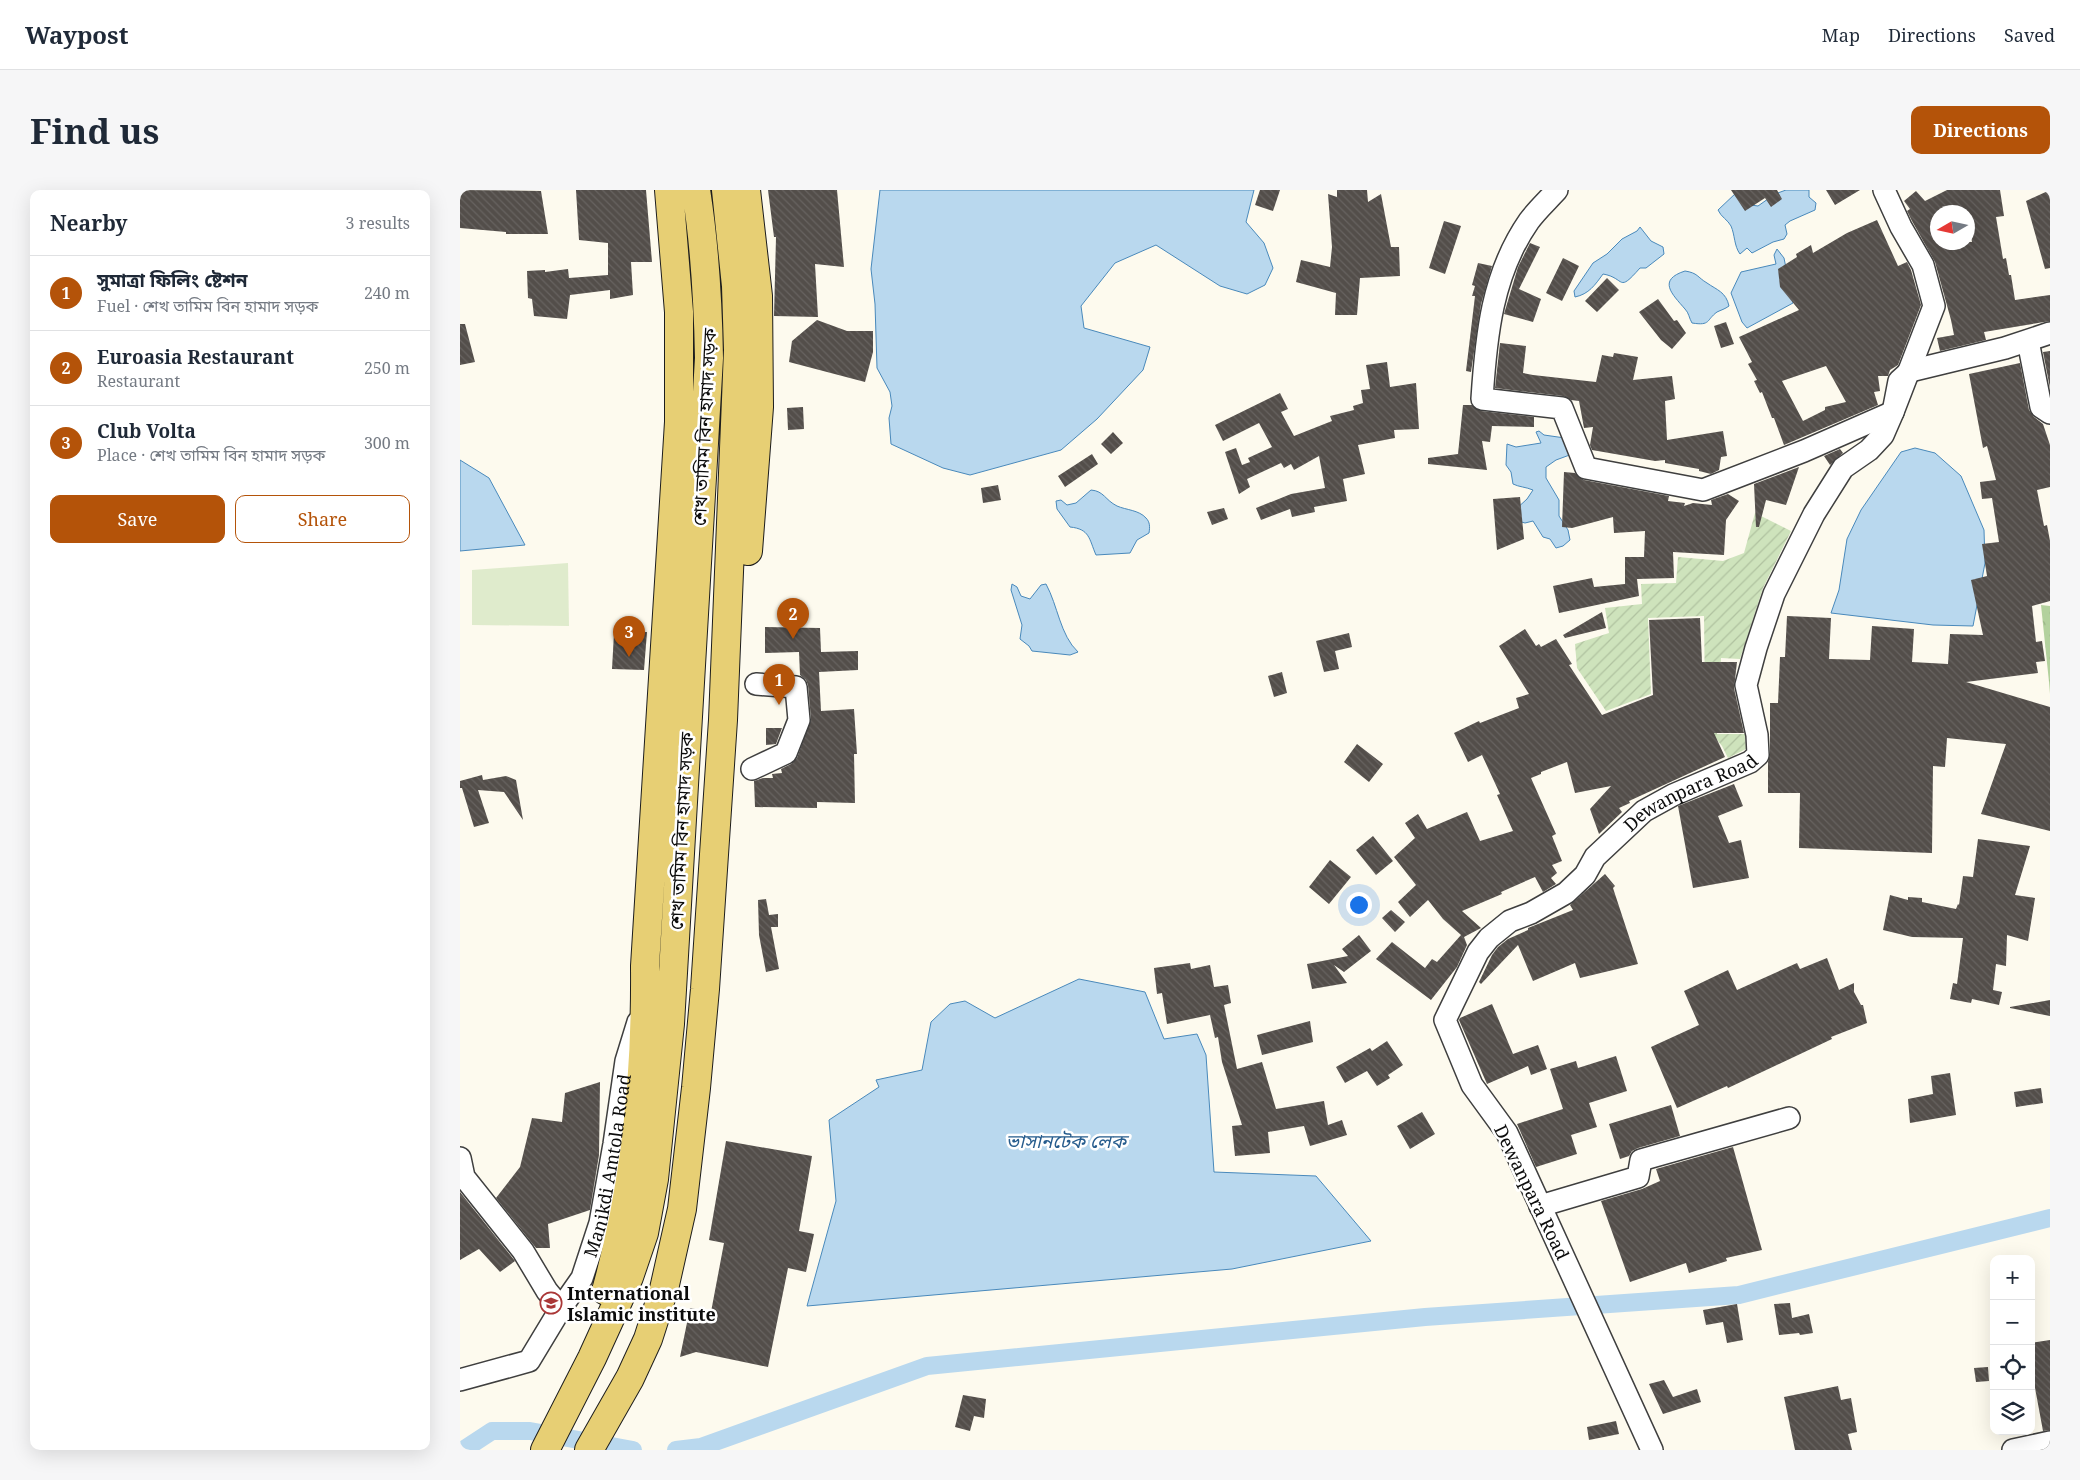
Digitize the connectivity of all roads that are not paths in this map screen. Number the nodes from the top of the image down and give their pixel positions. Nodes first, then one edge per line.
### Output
1 (669, 190) edge
2 (696, 190) edge
3 (726, 190) edge
4 (746, 190) edge
5 (1557, 190) edge
6 (1884, 190) edge
7 (2050, 333) edge
8 (2028, 341) junction
9 (1909, 372) junction
10 (1894, 412) junction
11 (2050, 413) edge
12 (756, 684) dead end
13 (752, 769) dead end
14 (674, 964) junction
15 (646, 1009) junction
16 (1789, 1118) dead end
17 (461, 1171) edge
18 (1540, 1206) junction
19 (561, 1308) junction
20 (592, 1358) junction
21 (630, 1378) junction
22 (460, 1380) edge
23 (2050, 1442) edge
24 (545, 1450) edge
25 (589, 1450) edge
26 (1652, 1450) edge
27 (2013, 1450) edge

1 - 15 main road
2 - 14 main road, শেখ তামিম বিন হামাদ সড়ক
3 - 21 main road, শেখ তামিম বিন হামাদ সড়ক
4 - 21 main road
5 - 10 street
6 - 9 street
7 - 8 street
8 - 9 street
8 - 11 street
9 - 10 street
10 - 18 street, Dewanpara Road
12 - 13 street
14 - 15 street, Manikdi Amtola Road
14 - 20 main road, শেখ তামিম বিন হামাদ সড়ক
15 - 19 street, Manikdi Amtola Road
15 - 20 main road
16 - 18 street
17 - 19 street
18 - 26 street, Dewanpara Road
19 - 22 street, Manikdi Amtola Road
20 - 24 main road, শেখ তামিম বিন হামাদ সড়ক
21 - 25 main road, শেখ তামিম বিন হামাদ সড়ক
23 - 27 street

